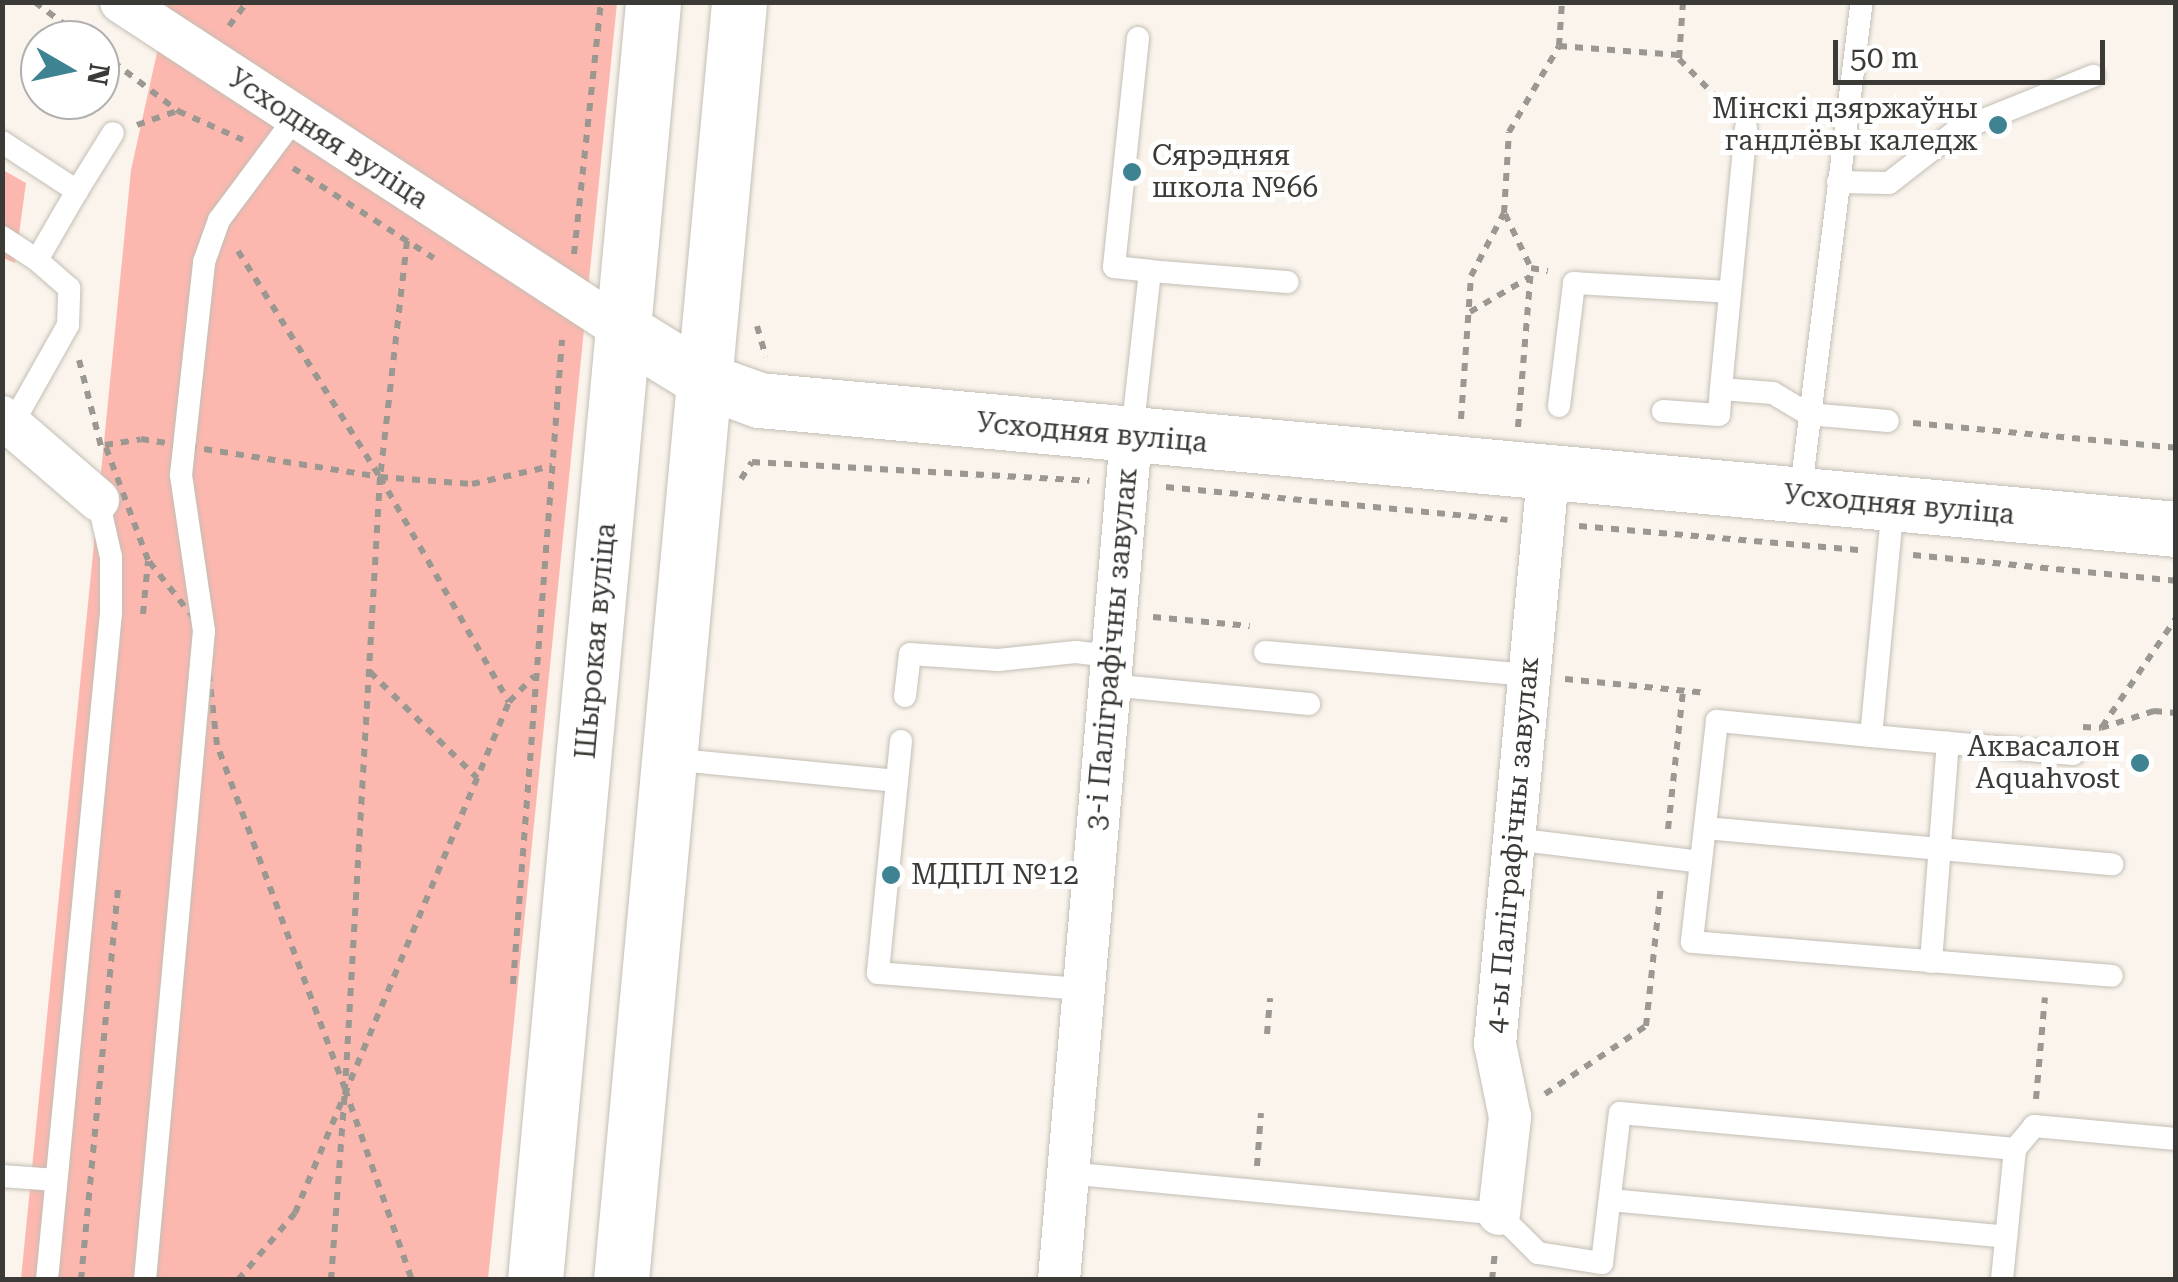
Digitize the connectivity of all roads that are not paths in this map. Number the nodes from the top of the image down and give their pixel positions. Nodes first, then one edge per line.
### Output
1 (653, 2) edge
2 (738, 2) edge
3 (1862, 2) edge
4 (123, 3) edge
5 (1138, 38) dead end
6 (2093, 76) dead end
7 (295, 118) junction
8 (1746, 128) road end
9 (114, 133) road end
10 (2, 142) edge
11 (1838, 182) junction
12 (76, 191) junction
13 (2, 237) edge
14 (37, 260) junction
15 (1150, 271) junction
16 (1288, 282) dead end
17 (1730, 292) junction
18 (623, 330) junction
19 (704, 380) junction
20 (1721, 389) junction
21 (1560, 406) dead end
22 (1663, 411) dead end
23 (1808, 414) junction
24 (8, 419) edge
25 (1888, 421) road end
26 (1129, 460) junction
27 (1536, 478) junction
28 (1800, 497) junction
29 (98, 500) joint
30 (1890, 528) junction
31 (2176, 529) edge
32 (1265, 652) dead end
33 (1110, 671) junction
34 (1529, 676) junction
35 (906, 696) dead end
36 (1309, 704) dead end
37 (1871, 736) junction
38 (901, 741) dead end
39 (1948, 743) junction
40 (2072, 754) dead end
41 (668, 759) junction
42 (897, 781) junction
43 (1705, 828) junction
44 (1514, 838) junction
45 (1939, 849) junction
46 (1700, 862) junction
47 (2112, 864) dead end
48 (1932, 962) junction
49 (2112, 976) dead end
50 (1082, 989) junction
51 (2176, 1139) edge
52 (2015, 1149) junction
53 (1066, 1173) junction
54 (2, 1176) edge
55 (56, 1180) junction
56 (1610, 1200) junction
57 (1498, 1214) junction
58 (2006, 1238) junction
59 (1601, 1271) edge
60 (47, 1280) edge
61 (145, 1280) edge
62 (535, 1280) edge
63 (622, 1280) edge
64 (1059, 1280) edge
65 (2002, 1280) edge

1 - 18 main road, Шырокая вуліца
2 - 19 main road
3 - 11 lane
4 - 7 street, Усходняя вуліца
5 - 15 lane
6 - 11 lane
7 - 18 street, Усходняя вуліца
7 - 61 lane
8 - 17 lane
9 - 12 lane
10 - 12 lane
11 - 23 lane
12 - 14 lane
13 - 14 lane
14 - 24 lane
15 - 16 lane
15 - 26 lane
17 - 20 lane
17 - 21 lane
18 - 19 main road, Усходняя вуліца
18 - 62 main road, Шырокая вуліца
19 - 26 main road, Усходняя вуліца
19 - 41 main road
20 - 22 lane
20 - 23 lane
23 - 25 lane
23 - 28 lane
24 - 29 street
26 - 27 main road, Усходняя вуліца
26 - 33 street, 3-і Паліграфічны завулак
27 - 28 main road, Усходняя вуліца
27 - 34 street, 4-ы Паліграфічны завулак
28 - 30 main road, Усходняя вуліца
29 - 55 lane
30 - 31 main road, Усходняя вуліца
30 - 37 lane
32 - 34 lane
33 - 35 lane
33 - 36 lane
33 - 50 street, 3-і Паліграфічны завулак
34 - 44 street, 4-ы Паліграфічны завулак
37 - 39 lane
37 - 43 lane
38 - 42 lane
39 - 40 lane
39 - 45 lane
41 - 42 lane
41 - 63 main road
42 - 50 lane
43 - 45 lane
43 - 46 lane
44 - 46 lane
44 - 57 street, 4-ы Паліграфічны завулак
45 - 47 lane
45 - 48 lane
46 - 48 lane
48 - 49 lane
50 - 53 street, 3-і Паліграфічны завулак
51 - 52 lane
52 - 56 lane
52 - 58 lane
53 - 57 lane
53 - 64 street, 3-і Паліграфічны завулак
54 - 55 lane
55 - 60 lane
56 - 58 lane
56 - 59 lane
57 - 59 lane
58 - 65 lane

